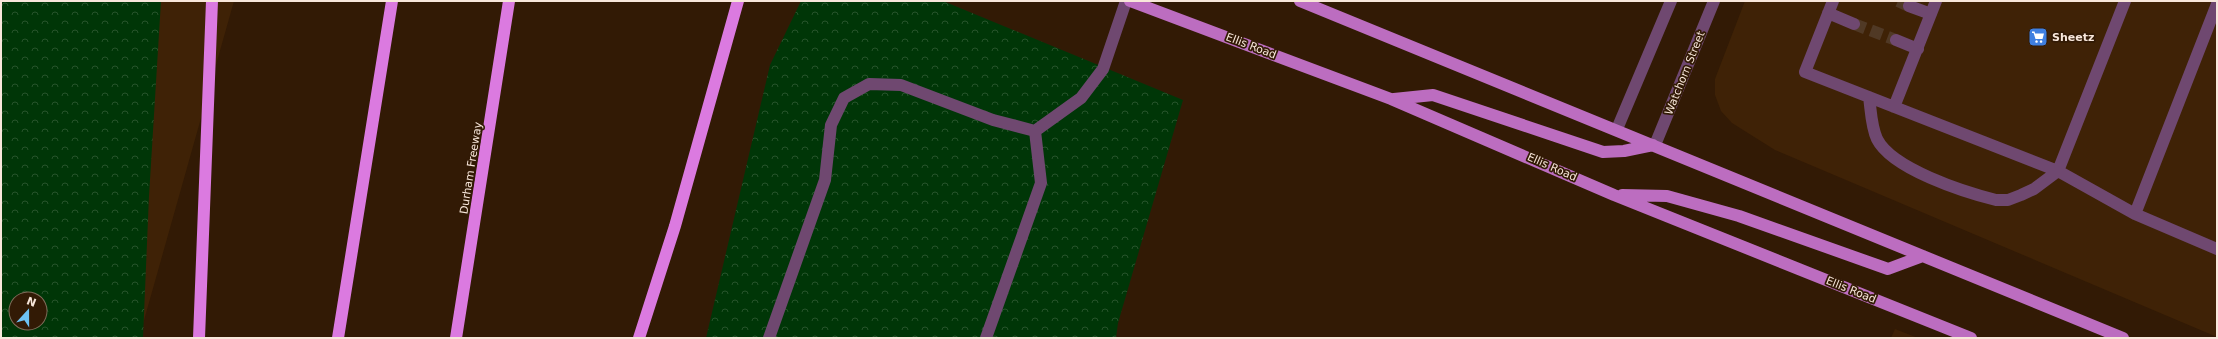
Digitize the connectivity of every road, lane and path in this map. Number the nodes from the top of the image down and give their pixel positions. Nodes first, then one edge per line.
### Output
1 (212, 1) edge
2 (392, 1) edge
3 (509, 1) edge
4 (738, 1) edge
5 (1126, 1) edge
6 (1130, 1) edge
7 (1300, 1) edge
8 (1671, 1) edge
9 (1714, 1) edge
10 (1833, 1) edge
11 (1936, 1) edge
12 (2125, 1) edge
13 (2217, 4) edge
14 (1909, 6) tunnel mouth
15 (1828, 13) junction
16 (1931, 14) junction
17 (1854, 24) tunnel mouth
18 (1896, 40) tunnel mouth
19 (1918, 49) junction
20 (1869, 97) junction
21 (1391, 99) junction
22 (1894, 107) junction
23 (1617, 130) junction
24 (1035, 131) junction
25 (1655, 145) junction
26 (2058, 171) junction
27 (1614, 195) junction
28 (2135, 214) junction
29 (2217, 249) edge
30 (1923, 256) junction
31 (199, 338) edge
32 (338, 338) edge
33 (456, 338) edge
34 (639, 338) edge
35 (769, 338) edge
36 (986, 338) edge
37 (1971, 338) edge
38 (2123, 338) edge

1 - 31 highway
2 - 32 highway
3 - 33 highway, Durham Freeway
4 - 34 highway
5 - 24 street
6 - 21 main road, Ellis Road
7 - 23 main road
8 - 23 street
9 - 25 street, Watchorn Street
10 - 15 street
11 - 16 street
12 - 26 street
13 - 28 street
14 - 16 street
15 - 17 street
15 - 20 street
16 - 19 street
18 - 19 street
19 - 22 street
20 - 22 street
20 - 26 street
21 - 25 main road
21 - 27 main road, Ellis Road
22 - 26 street
23 - 25 main road
24 - 35 street
24 - 36 street
25 - 30 main road
26 - 28 street
27 - 30 main road
27 - 37 main road, Ellis Road
28 - 29 street
30 - 38 main road

